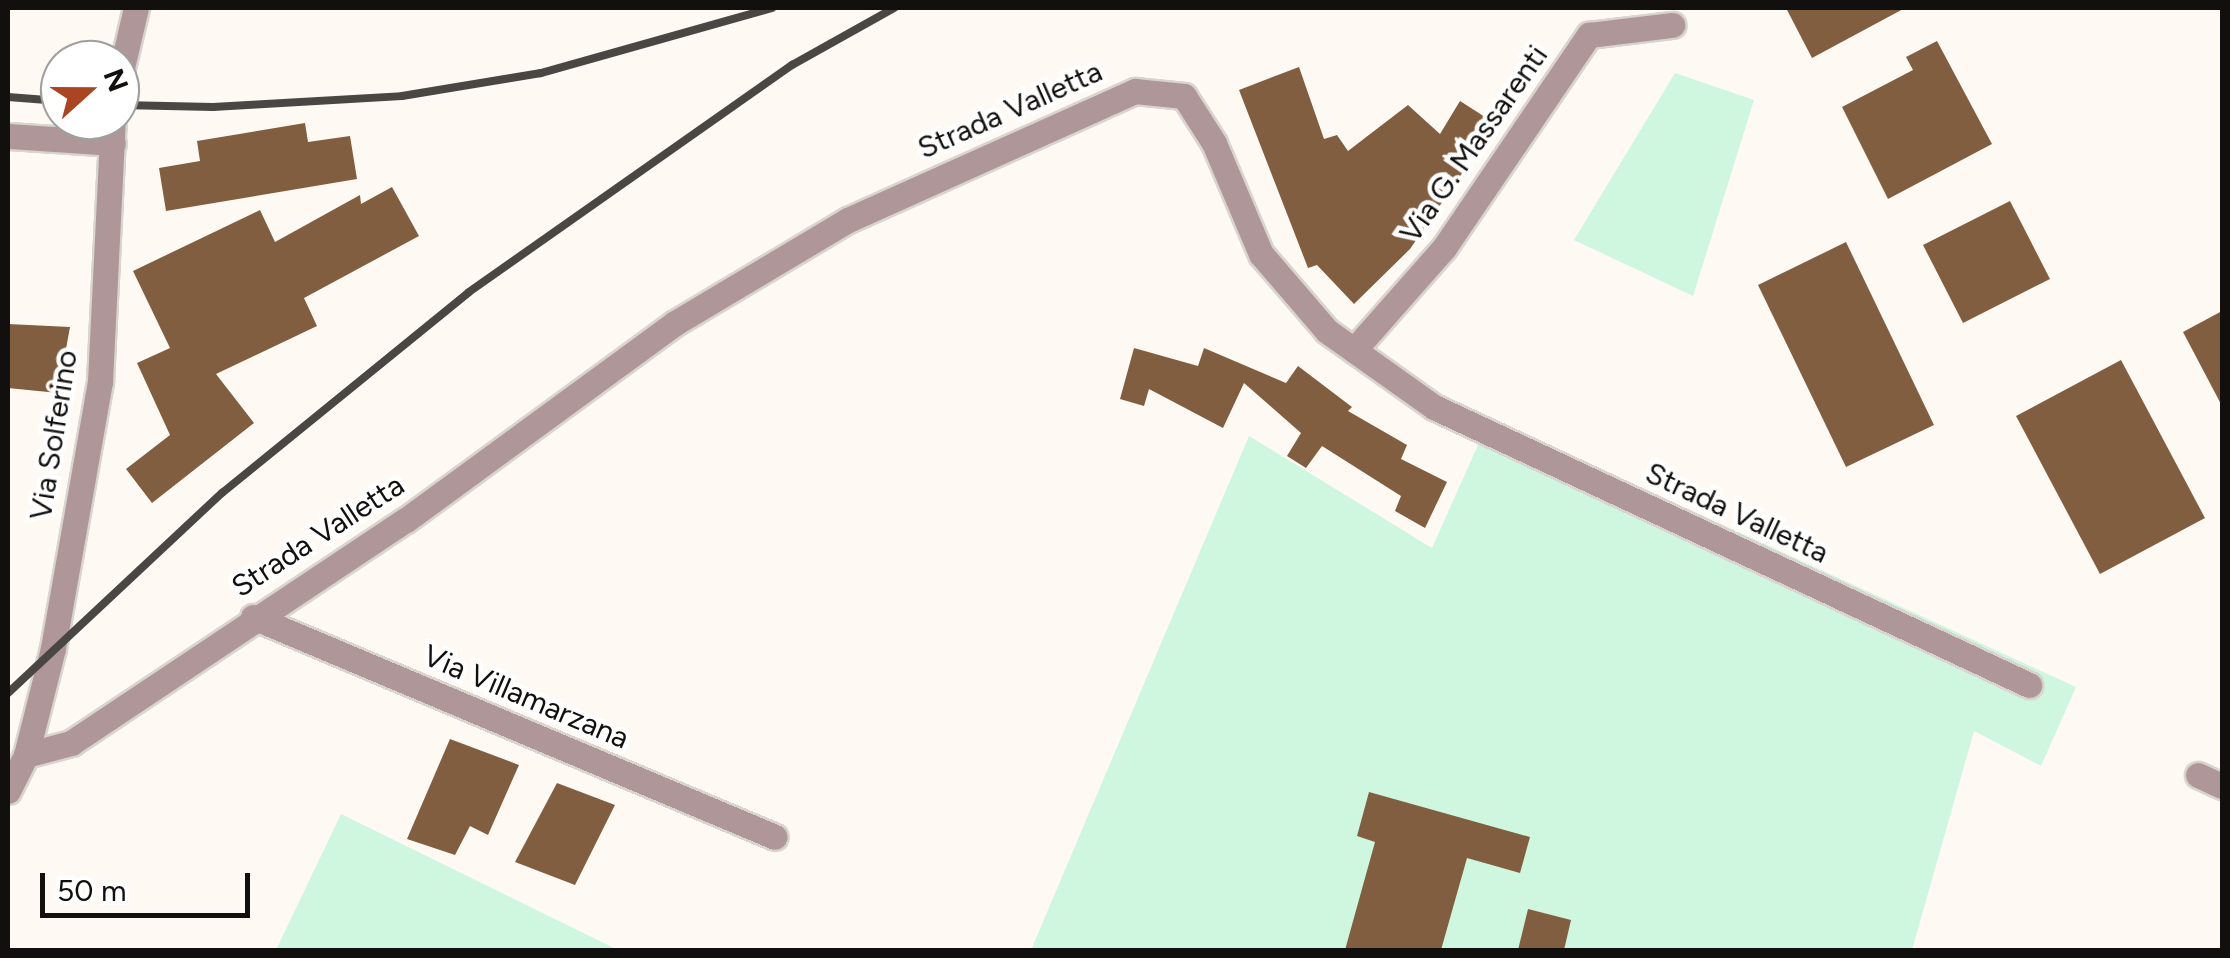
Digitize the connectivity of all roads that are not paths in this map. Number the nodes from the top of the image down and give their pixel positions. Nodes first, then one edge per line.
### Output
1 (136, 8) edge
2 (1672, 25) dead end
3 (128, 40) edge
4 (40, 135) edge
5 (8, 136) edge
6 (113, 140) edge
7 (1354, 350) junction
8 (253, 617) junction
9 (2029, 685) dead end
10 (26, 755) junction
11 (2198, 776) dead end
12 (2222, 786) edge
13 (8, 791) edge
14 (774, 837) dead end

1 - 3 street
2 - 7 street, Via G. Massarenti
4 - 5 street
6 - 10 street, Via Solferino
7 - 8 street, Strada Valletta
7 - 9 street, Strada Valletta
8 - 10 street, Strada Valletta
8 - 14 street, Via Villamarzana
10 - 13 street, Via Solferino
11 - 12 street

